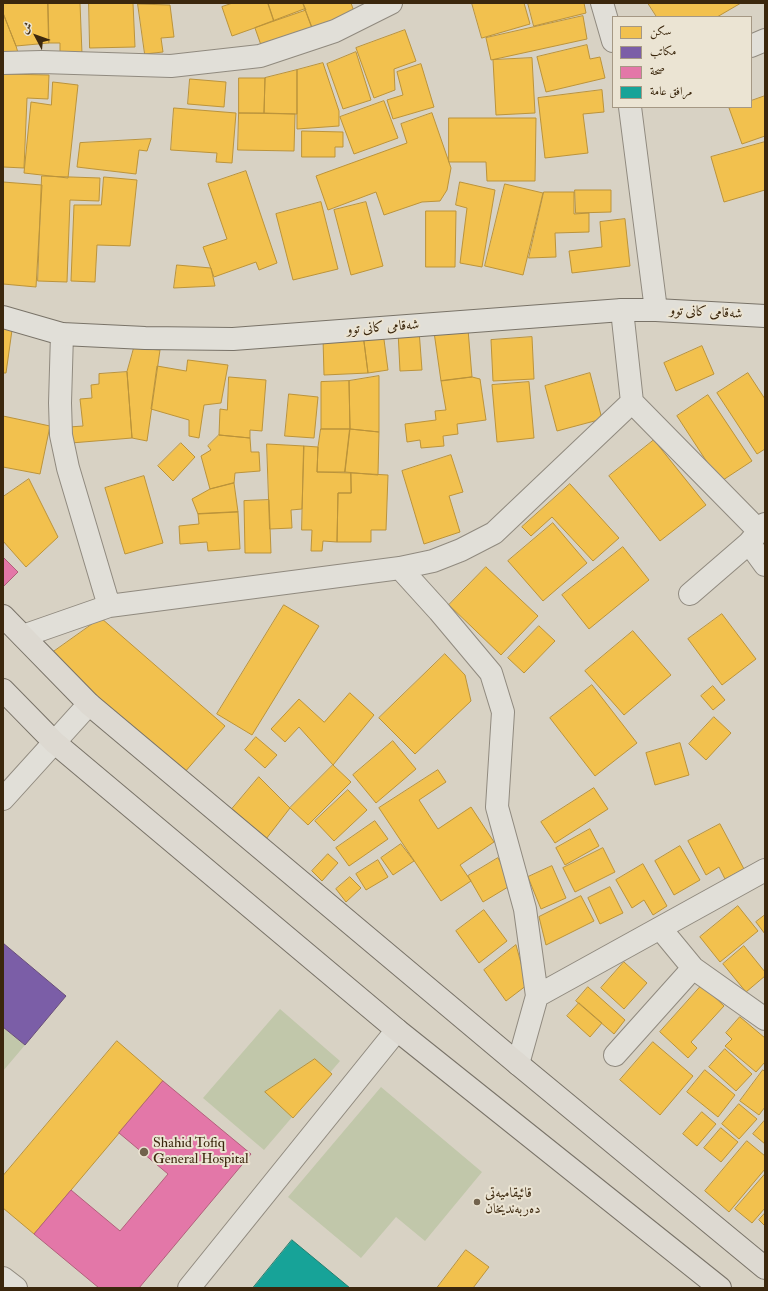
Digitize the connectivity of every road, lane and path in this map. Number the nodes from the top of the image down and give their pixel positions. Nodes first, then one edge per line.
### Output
1 (602, 3) edge
2 (388, 4) edge
3 (612, 38) edge
4 (765, 40) edge
5 (752, 46) edge
6 (3, 63) edge
7 (630, 108) edge
8 (622, 310) junction
9 (656, 310) junction
10 (765, 316) edge
11 (3, 317) edge
12 (62, 334) junction
13 (632, 402) junction
14 (758, 533) edge
15 (765, 565) edge
16 (400, 568) junction
17 (690, 594) dead end
18 (109, 606) junction
19 (3, 616) edge
20 (22, 636) junction
21 (3, 690) edge
22 (89, 704) junction
23 (54, 742) junction
24 (3, 799) edge
25 (765, 870) edge
26 (660, 928) junction
27 (693, 968) junction
28 (537, 996) junction
29 (765, 1019) edge
30 (396, 1030) junction
31 (615, 1054) dead end
32 (518, 1064) junction
33 (765, 1268) edge
34 (3, 1278) edge
35 (16, 1288) edge
36 (189, 1288) edge
37 (720, 1288) edge

1 - 3 street
2 - 6 street
4 - 5 street
7 - 9 street
8 - 9 street, شەقامی کانی توو
8 - 12 street, شەقامی کانی توو
8 - 13 street
9 - 10 street, شەقامی کانی توو
11 - 12 street, شەقامی کانی توو
12 - 18 street
13 - 14 street
13 - 16 street
14 - 15 street
14 - 17 street
16 - 18 street
16 - 28 street
18 - 20 street
19 - 20 highway
20 - 22 highway
21 - 23 highway
22 - 23 street
22 - 32 highway
23 - 24 street
23 - 30 highway
25 - 26 street
26 - 27 street
26 - 28 street
27 - 29 street
27 - 31 street
28 - 32 street
30 - 36 street
30 - 37 highway
32 - 33 highway
34 - 35 street

